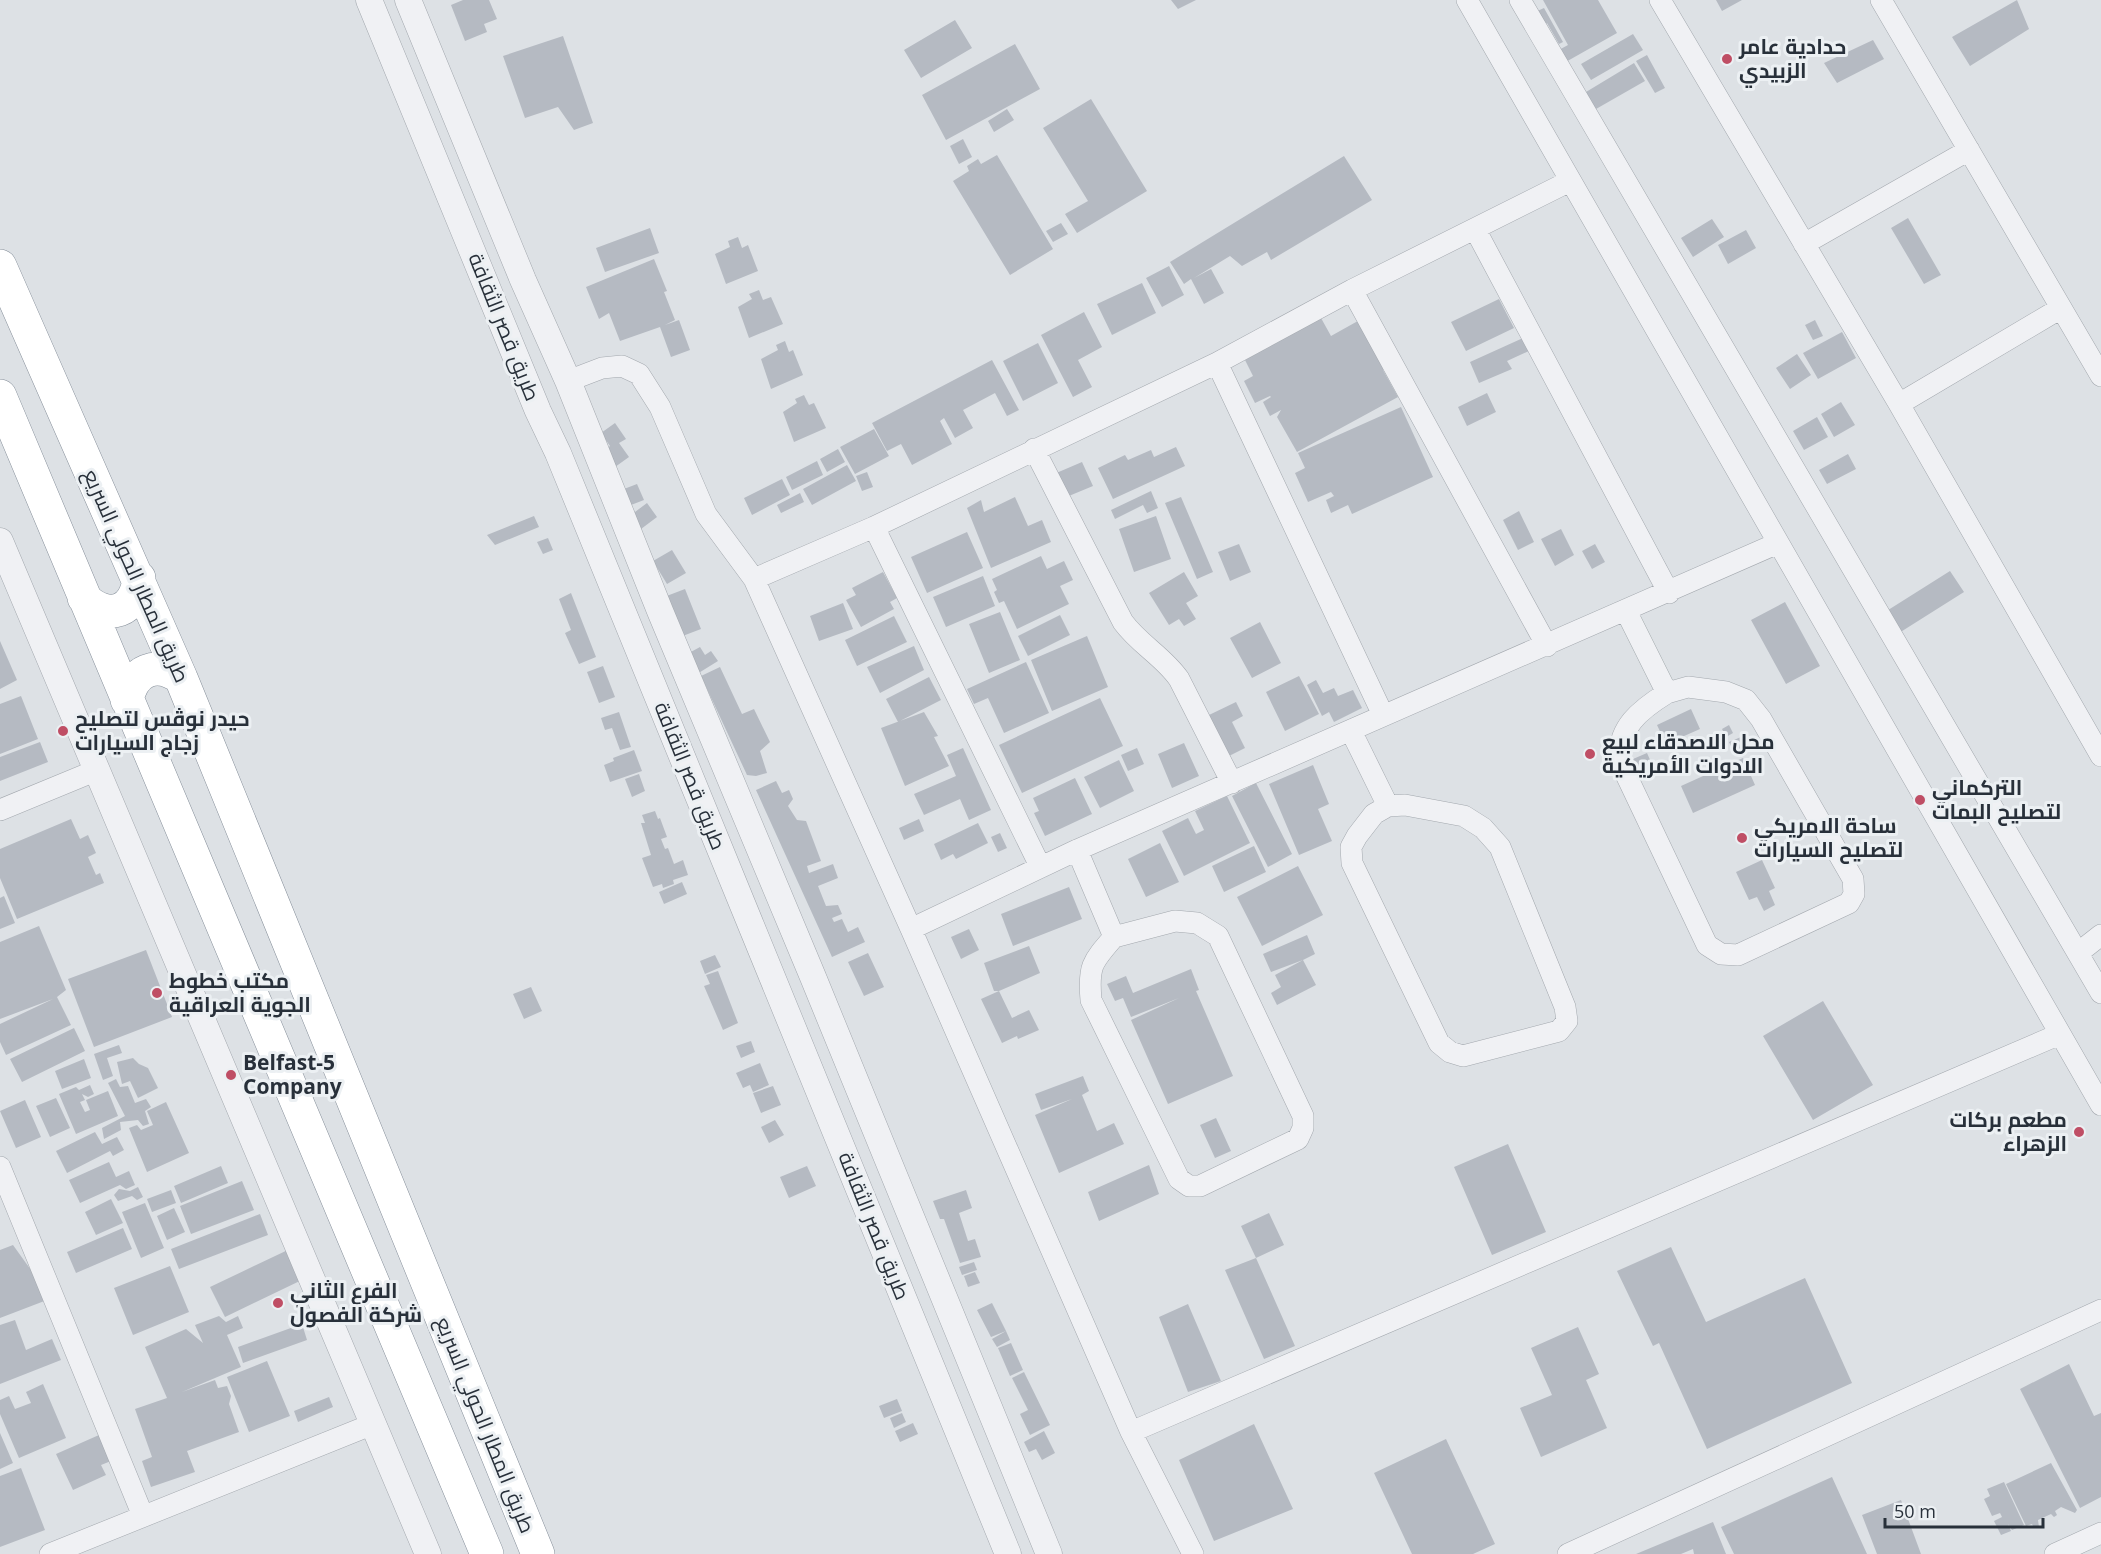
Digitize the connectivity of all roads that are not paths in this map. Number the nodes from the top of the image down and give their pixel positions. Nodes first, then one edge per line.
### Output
1 (369, 0) edge
2 (408, 0) edge
3 (1467, 0) edge
4 (1520, 0) edge
5 (1660, 0) edge
6 (1881, 0) edge
7 (1969, 150) junction
8 (1570, 181) junction
9 (1475, 229) junction
10 (1804, 244) junction
11 (0, 266) edge
12 (1352, 290) junction
13 (2061, 308) junction
14 (1217, 363) junction
15 (2101, 376) edge
16 (568, 381) junction
17 (0, 396) edge
18 (1899, 404) junction
19 (1034, 450) junction
20 (874, 527) junction
21 (0, 541) edge
22 (1778, 543) junction
23 (139, 578) junction
24 (754, 579) junction
25 (1669, 593) junction
26 (84, 598) junction
27 (1626, 611) junction
28 (1547, 646) junction
29 (182, 678) junction
30 (1667, 693) junction
31 (127, 700) junction
32 (1383, 715) junction
33 (1352, 731) junction
34 (2101, 756) edge
35 (97, 770) junction
36 (1232, 783) junction
37 (1388, 806) junction
38 (0, 810) edge
39 (1077, 850) junction
40 (1040, 866) junction
41 (911, 929) junction
42 (2101, 935) edge
43 (1114, 937) junction
44 (2078, 953) junction
45 (2101, 993) edge
46 (2060, 1034) junction
47 (2101, 1105) edge
48 (0, 1167) edge
49 (2101, 1310) edge
50 (373, 1424) junction
51 (1131, 1432) junction
52 (143, 1516) junction
53 (2101, 1533) edge
54 (50, 1554) edge
55 (428, 1554) edge
56 (487, 1554) edge
57 (538, 1554) edge
58 (1008, 1554) edge
59 (1049, 1554) edge
60 (1193, 1554) edge
61 (1568, 1554) edge
62 (2055, 1554) edge

1 - 58 street, طريق قصر الثقافة
2 - 16 street, طريق قصر الثقافة
3 - 8 street
4 - 44 street
5 - 10 street
6 - 7 street
7 - 10 street
7 - 13 street
8 - 9 street
8 - 22 street
9 - 12 street
9 - 25 street
10 - 18 street
11 - 23 highway, طريق المطار الحولي السريع
12 - 14 street
12 - 28 street
13 - 15 street
13 - 18 street
14 - 19 street
14 - 32 street
16 - 24 street
16 - 59 street, طريق قصر الثقافة
17 - 26 highway
18 - 34 street
19 - 20 street
19 - 36 street
20 - 24 street
20 - 40 street
21 - 35 street
22 - 25 street
22 - 46 street
23 - 26 highway
23 - 29 highway, طريق المطار الحولي السريع
24 - 41 street
25 - 27 street
26 - 31 highway
27 - 28 street
27 - 30 street
28 - 32 street
29 - 31 highway
29 - 57 highway, طريق المطار الحولي السريع
30 - 30 street
31 - 56 highway
32 - 33 street
33 - 36 street
33 - 37 street
35 - 38 street
35 - 50 street
36 - 39 street
37 - 37 street
39 - 40 street
39 - 43 street
40 - 41 street
41 - 51 street
42 - 44 street
43 - 43 street
44 - 45 street
46 - 47 street
46 - 51 street
48 - 52 street
49 - 61 street
50 - 52 street
50 - 55 street
51 - 60 street
52 - 54 street
53 - 62 street

